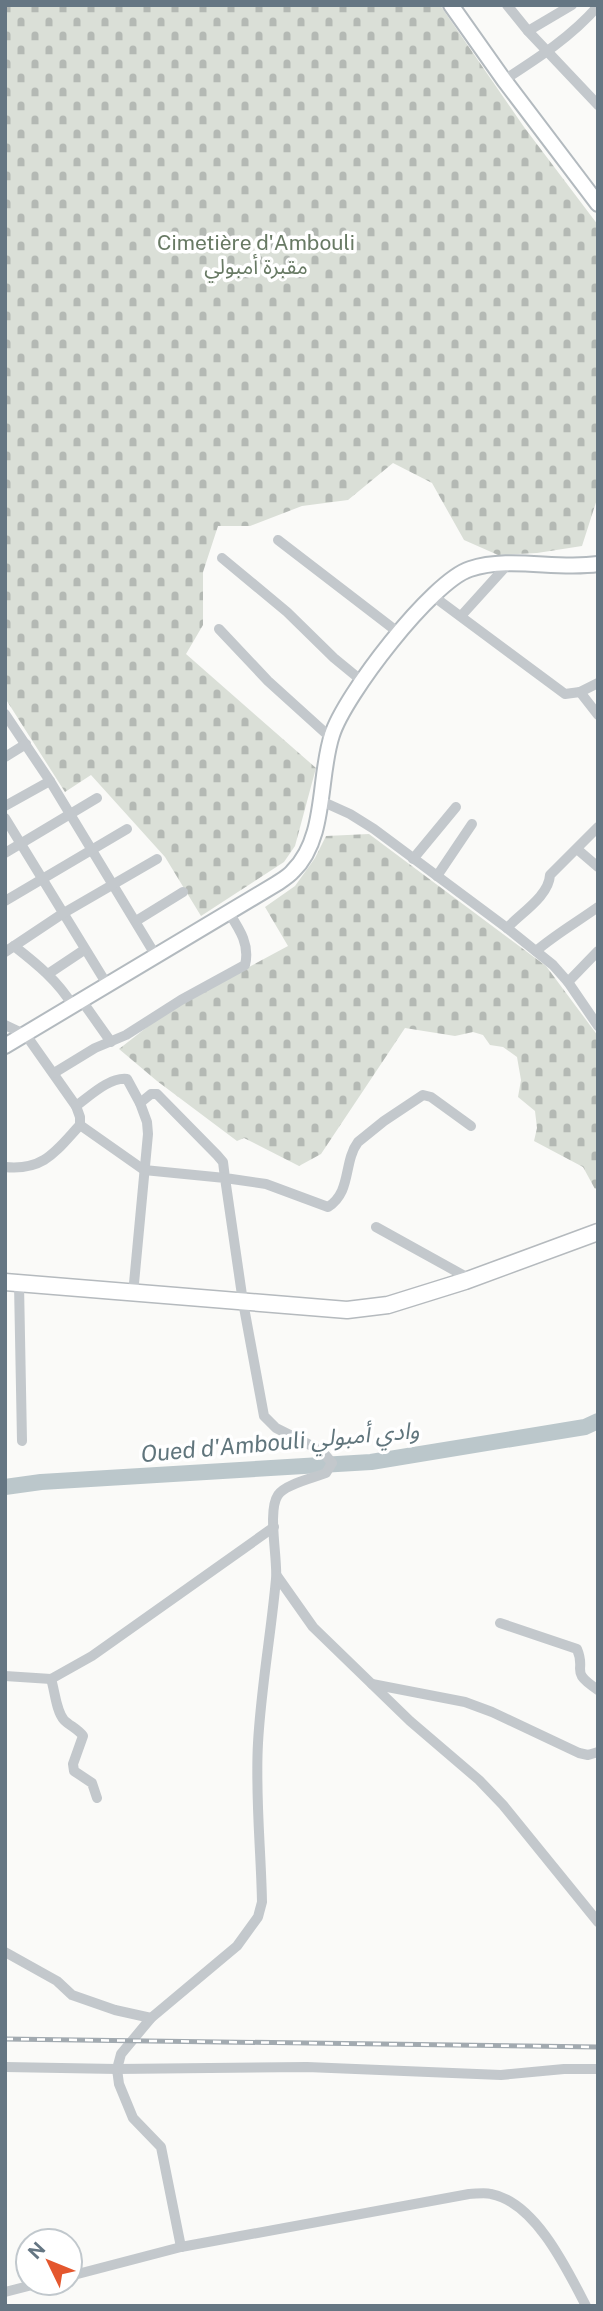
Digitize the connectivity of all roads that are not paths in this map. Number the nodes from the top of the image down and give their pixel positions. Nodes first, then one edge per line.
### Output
1 (452, 5) edge
2 (507, 5) edge
3 (572, 5) edge
4 (598, 6) edge
5 (528, 31) junction
6 (547, 52) junction
7 (504, 80) junction
8 (598, 105) edge
9 (598, 204) edge
10 (278, 540) dead end
11 (222, 558) dead end
12 (598, 564) edge
13 (507, 565) junction
14 (433, 596) junction
15 (461, 617) junction
16 (219, 629) dead end
17 (399, 634) junction
18 (362, 681) junction
19 (598, 683) edge
20 (580, 692) junction
21 (5, 714) edge
22 (598, 715) edge
23 (331, 738) junction
24 (26, 744) junction
25 (5, 757) edge
26 (50, 781) junction
27 (97, 798) dead end
28 (319, 800) junction
29 (5, 806) edge
30 (456, 807) dead end
31 (70, 815) junction
32 (5, 818) edge
33 (472, 824) dead end
34 (598, 827) edge
35 (127, 829) dead end
36 (21, 843) junction
37 (92, 849) junction
38 (577, 849) junction
39 (5, 853) edge
40 (157, 859) dead end
41 (413, 859) junction
42 (598, 867) edge
43 (437, 876) junction
44 (43, 880) junction
45 (113, 885) junction
46 (183, 892) dead end
47 (5, 901) edge
48 (598, 907) edge
49 (229, 913) junction
50 (62, 914) junction
51 (136, 922) junction
52 (507, 928) junction
53 (8, 950) edge
54 (85, 950) junction
55 (537, 951) junction
56 (598, 951) edge
57 (156, 956) junction
58 (48, 974) junction
59 (568, 982) junction
60 (108, 986) junction
61 (78, 1004) junction
62 (5, 1025) edge
63 (598, 1026) edge
64 (26, 1035) junction
65 (111, 1042) junction
66 (5, 1046) edge
67 (54, 1073) junction
68 (139, 1102) junction
69 (76, 1106) junction
70 (80, 1125) junction
71 (471, 1126) dead end
72 (5, 1167) edge
73 (144, 1170) junction
74 (225, 1178) junction
75 (376, 1227) dead end
76 (598, 1231) edge
77 (470, 1279) junction
78 (12, 1283) edge
79 (133, 1294) junction
80 (243, 1302) junction
81 (22, 1441) dead end
82 (274, 1527) junction
83 (277, 1576) junction
84 (500, 1623) dead end
85 (5, 1676) edge
86 (51, 1679) junction
87 (371, 1684) junction
88 (598, 1690) edge
89 (598, 1752) edge
90 (97, 1798) dead end
91 (598, 1922) edge
92 (5, 1952) edge
93 (151, 2018) junction
94 (5, 2067) edge
95 (117, 2069) junction
96 (598, 2069) edge
97 (181, 2247) junction
98 (84, 2272) edge
99 (586, 2306) edge

1 - 7 street
2 - 5 street
3 - 5 street
4 - 6 street
5 - 6 street
6 - 7 street
6 - 8 street
7 - 9 street
10 - 17 street
11 - 18 street
12 - 13 street
13 - 14 street
13 - 15 street
14 - 15 street
14 - 17 street
15 - 20 street
16 - 23 street
17 - 18 street
18 - 23 street
19 - 20 street
20 - 22 street
21 - 24 street
23 - 28 street
24 - 25 street
24 - 26 street
26 - 29 street
26 - 31 street
27 - 31 street
28 - 41 street
28 - 49 street
30 - 41 street
31 - 36 street
31 - 37 street
32 - 36 street
33 - 43 street
34 - 38 street
35 - 37 street
36 - 39 street
36 - 44 street
37 - 44 street
37 - 45 street
38 - 42 street
38 - 52 street
40 - 45 street
41 - 43 street
43 - 52 street
44 - 47 street
44 - 50 street
45 - 50 street
45 - 51 street
46 - 51 street
48 - 55 street
49 - 57 street
49 - 65 street
50 - 53 street
50 - 54 street
51 - 57 street
52 - 55 street
53 - 58 street
54 - 58 street
54 - 60 street
55 - 59 street
56 - 59 street
57 - 60 street
58 - 61 street
59 - 63 street
60 - 61 street
61 - 64 street
61 - 65 street
62 - 64 street
64 - 66 street
64 - 67 street
65 - 67 street
67 - 69 street
68 - 69 street
68 - 73 street
68 - 74 street
69 - 70 street
70 - 72 street
70 - 73 street
71 - 74 street
73 - 74 street
73 - 79 street
74 - 80 street
75 - 77 street
76 - 77 main road
77 - 80 main road
78 - 79 main road
78 - 81 street
79 - 80 main road
80 - 82 street
82 - 83 street
82 - 86 street
83 - 87 street
83 - 93 street
84 - 88 street
85 - 86 street
86 - 90 street
87 - 89 street
87 - 91 street
92 - 93 street
93 - 95 street
94 - 95 street
95 - 96 street
95 - 97 street
97 - 98 street
97 - 99 street

